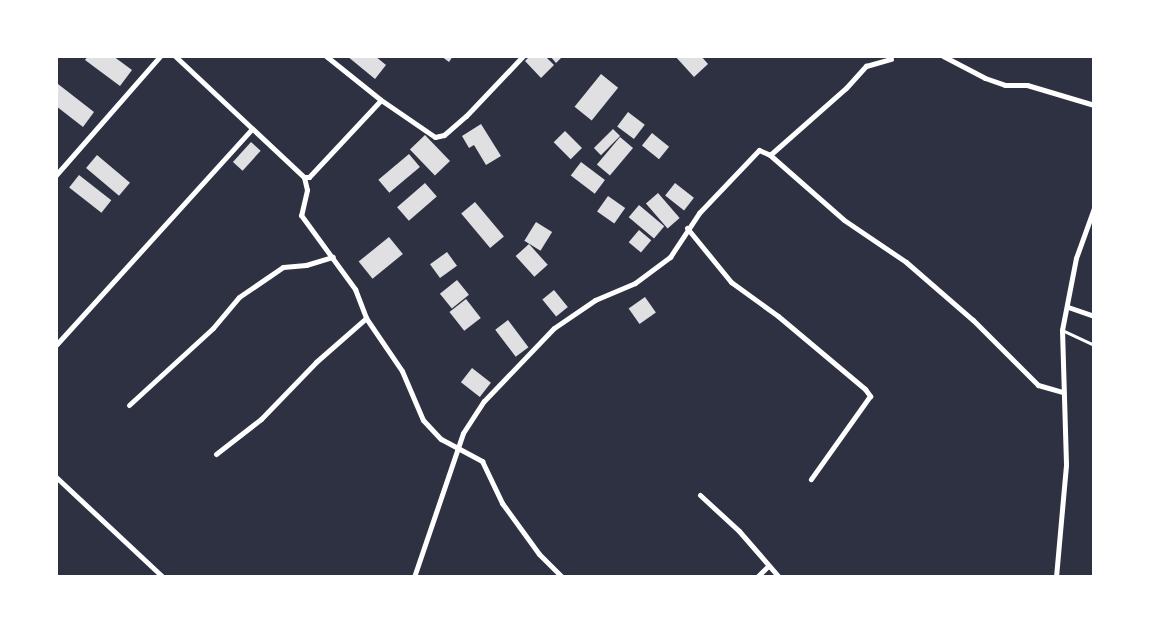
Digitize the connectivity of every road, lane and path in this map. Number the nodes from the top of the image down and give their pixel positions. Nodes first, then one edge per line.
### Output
1 (160, 56) edge
2 (175, 56) edge
3 (523, 56) edge
4 (942, 56) edge
5 (329, 57) edge
6 (891, 59) dead end
7 (381, 100) junction
8 (1094, 105) edge
9 (252, 129) junction
10 (770, 155) junction
11 (56, 175) edge
12 (304, 177) junction
13 (1094, 208) edge
14 (687, 228) junction
15 (333, 257) junction
16 (1068, 306) junction
17 (1094, 316) edge
18 (366, 318) junction
19 (1062, 330) junction
20 (56, 345) edge
21 (1094, 345) edge
22 (1062, 392) junction
23 (129, 405) dead end
24 (459, 447) junction
25 (216, 454) dead end
26 (56, 476) edge
27 (811, 479) dead end
28 (700, 495) dead end
29 (768, 566) junction
30 (163, 577) edge
31 (414, 577) edge
32 (562, 577) edge
33 (757, 577) edge
34 (778, 577) edge
35 (1056, 577) edge

1 - 11 street
2 - 9 street
3 - 7 street
4 - 8 street
5 - 7 street
6 - 10 street
7 - 12 street
9 - 12 street
9 - 20 street
10 - 14 street
10 - 22 street
12 - 15 street
13 - 16 street
14 - 24 street
14 - 27 street
15 - 18 street
15 - 23 street
16 - 17 street
16 - 19 street
18 - 24 street
18 - 25 street
19 - 21 lane
19 - 22 street
22 - 35 street
24 - 31 street
24 - 32 street
26 - 30 street
28 - 29 street
29 - 33 street
29 - 34 street

